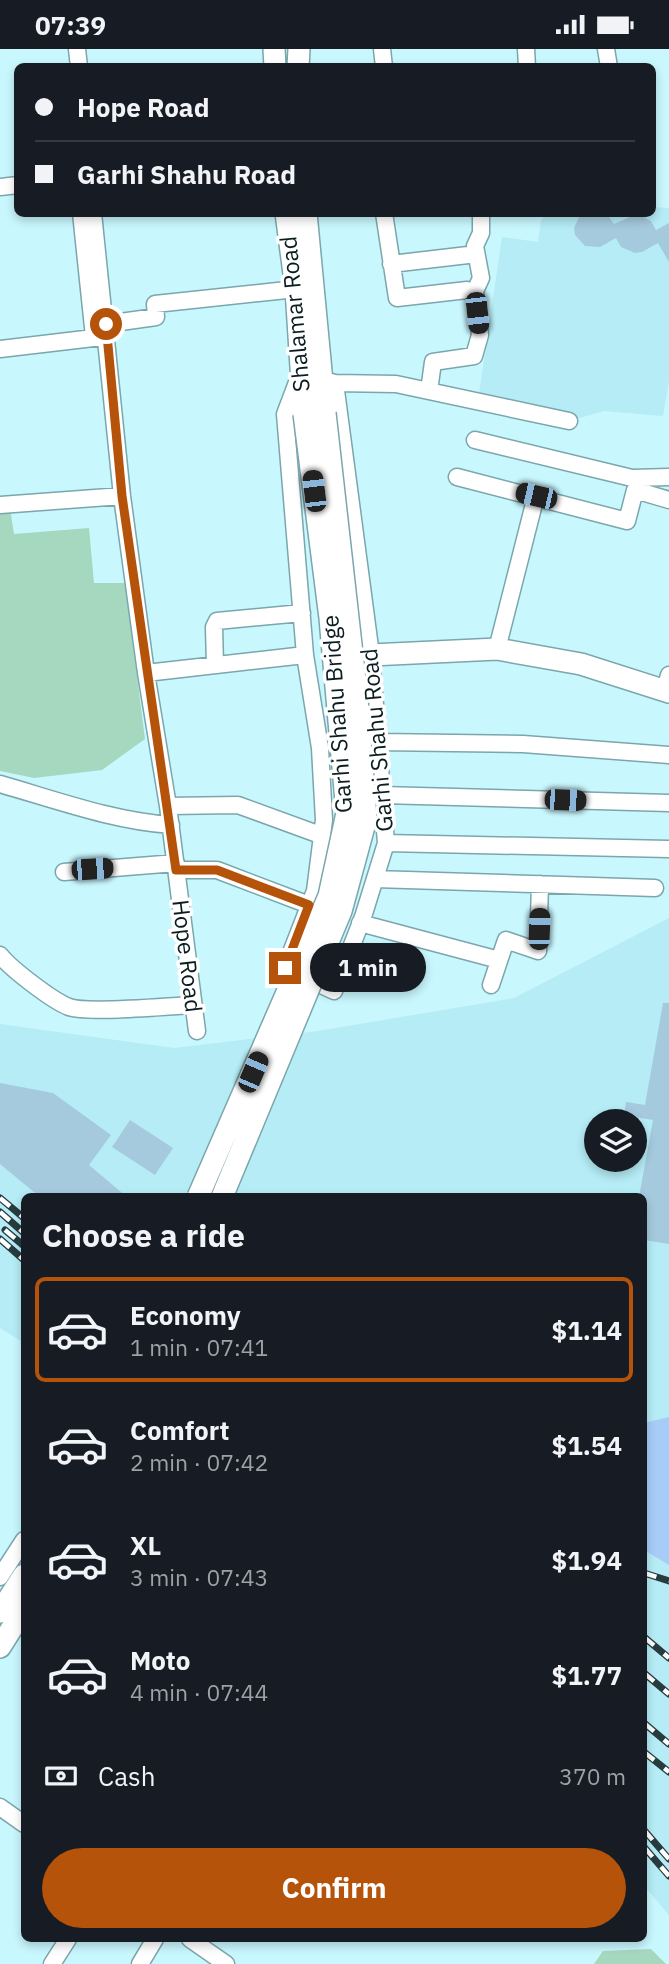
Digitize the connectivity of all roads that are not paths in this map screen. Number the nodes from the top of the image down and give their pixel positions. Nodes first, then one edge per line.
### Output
1 (82, 217) edge
2 (93, 217) edge
3 (287, 217) edge
4 (307, 217) edge
5 (385, 217) edge
6 (481, 217) edge
7 (468, 255) dead end
8 (391, 264) junction
9 (296, 289) junction
10 (467, 290) dead end
11 (102, 332) junction
12 (0, 349) edge
13 (299, 377) junction
14 (329, 381) junction
15 (429, 391) junction
16 (314, 413) junction
17 (569, 421) dead end
18 (475, 440) dead end
19 (457, 477) dead end
20 (669, 477) edge
21 (122, 496) junction
22 (536, 496) junction
23 (669, 500) edge
24 (0, 505) edge
25 (302, 613) junction
26 (497, 649) junction
27 (305, 655) junction
28 (371, 655) junction
29 (215, 665) junction
30 (146, 673) junction
31 (668, 686) edge
32 (378, 742) junction
33 (669, 755) edge
34 (0, 784) edge
35 (382, 795) junction
36 (669, 803) edge
37 (168, 806) junction
38 (171, 825) junction
39 (323, 836) junction
40 (386, 843) junction
41 (669, 849) edge
42 (176, 867) junction
43 (64, 872) dead end
44 (375, 879) junction
45 (540, 884) junction
46 (655, 888) dead end
47 (309, 905) junction
48 (360, 923) junction
49 (0, 955) edge
50 (499, 960) junction
51 (491, 985) dead end
52 (193, 1005) junction
53 (197, 1031) dead end
54 (200, 1193) edge
55 (224, 1193) edge
56 (21, 1545) edge
57 (0, 1577) edge
58 (21, 1580) edge
59 (0, 1612) edge
60 (21, 1614) edge
61 (0, 1647) edge
62 (0, 1807) edge
63 (21, 1822) edge
64 (66, 1942) edge
65 (153, 1942) edge
66 (195, 1942) edge
67 (52, 1964) edge
68 (140, 1964) edge
69 (226, 1964) edge

1 - 11 street
2 - 11 street, Hope Road
3 - 9 main road, Shalamar Road
4 - 14 main road, Shalamar Road
5 - 8 street
6 - 15 street
7 - 8 street
8 - 10 street
9 - 11 street
9 - 13 main road, Shalamar Road
11 - 12 street
11 - 21 street, Hope Road
13 - 16 main road, Shalamar Road
13 - 25 street, Garhi Shahu Road
14 - 15 street
14 - 16 main road, Shalamar Road
14 - 28 street, Garhi Shahu Road
15 - 17 street
16 - 54 main road, Garhi Shahu Bridge, bridge
16 - 55 main road, Garhi Shahu Bridge, bridge
18 - 20 street
19 - 22 street
21 - 24 street
21 - 30 street, Hope Road
22 - 23 street
22 - 26 street
25 - 27 street, Garhi Shahu Road
25 - 29 street
26 - 28 main road
26 - 31 main road
27 - 29 street
27 - 39 street, Garhi Shahu Road
28 - 32 street, Garhi Shahu Road
29 - 30 street
30 - 37 street, Hope Road
32 - 33 street
32 - 35 street, Garhi Shahu Road
34 - 38 street
35 - 36 street
35 - 40 street, Garhi Shahu Road
37 - 38 street, Hope Road
37 - 39 street
38 - 42 street, Hope Road
39 - 47 street, Garhi Shahu Road
40 - 41 street
40 - 44 street, Garhi Shahu Road
42 - 43 street
42 - 47 street
42 - 52 street, Hope Road
44 - 45 street
44 - 48 street, Garhi Shahu Road
45 - 46 street
45 - 50 street
47 - 48 street, Garhi Shahu Road
48 - 50 street
49 - 52 street
50 - 51 street
52 - 53 street, Hope Road
56 - 57 street
58 - 59 main road
60 - 61 main road
62 - 63 street
64 - 67 street
65 - 68 street
66 - 69 street

